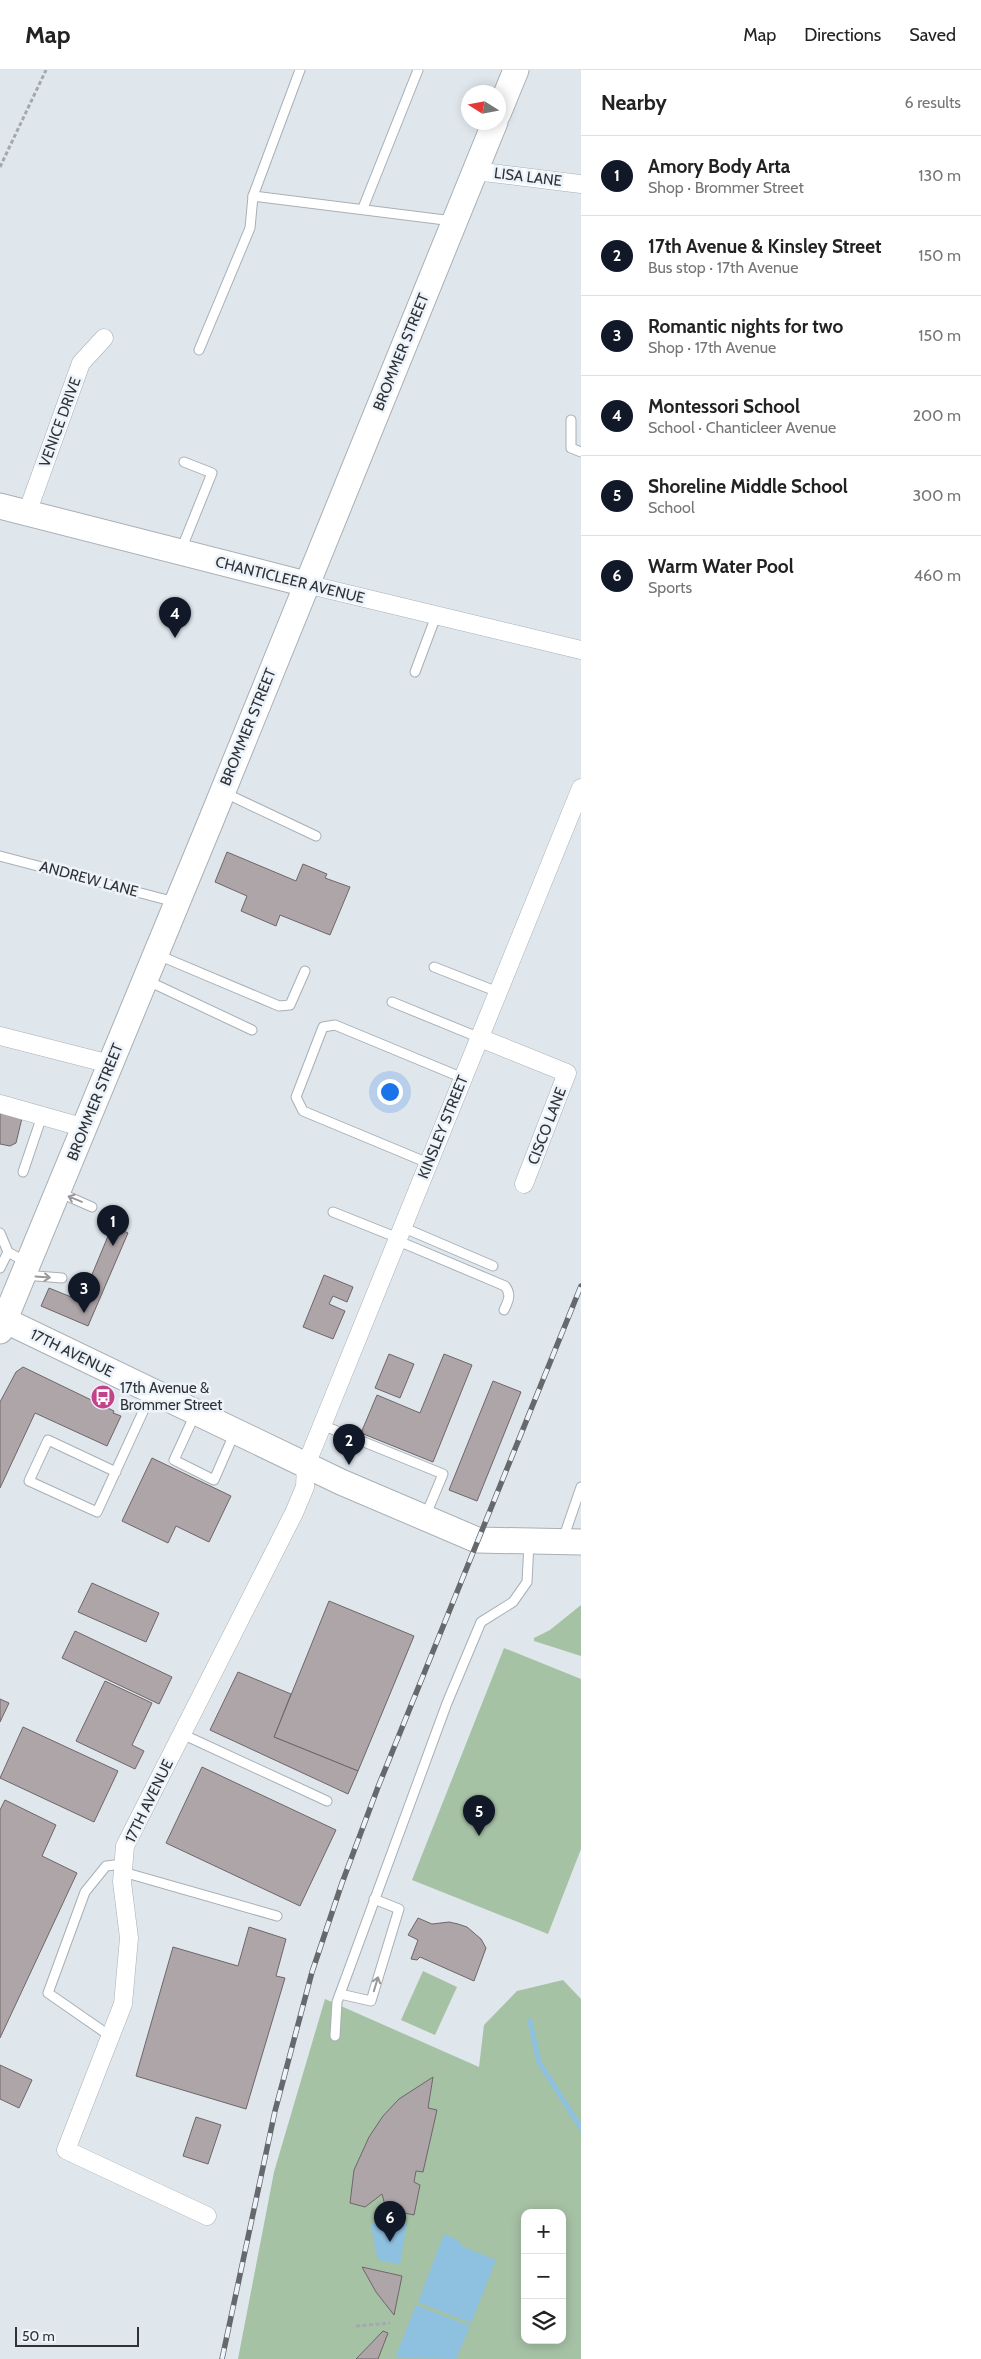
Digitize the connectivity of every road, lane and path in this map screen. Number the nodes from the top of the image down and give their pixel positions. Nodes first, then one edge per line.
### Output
1 (46, 70) edge
2 (300, 70) edge
3 (418, 70) edge
4 (516, 70) edge
5 (506, 94) edge
6 (492, 130) edge
7 (0, 167) edge
8 (475, 171) junction
9 (581, 184) edge
10 (253, 196) junction
11 (363, 208) junction
12 (456, 221) junction
13 (104, 338) dead end
14 (199, 350) dead end
15 (571, 420) dead end
16 (581, 452) edge
17 (184, 462) dead end
18 (0, 506) edge
19 (27, 514) junction
20 (180, 553) junction
21 (306, 584) junction
22 (436, 616) junction
23 (581, 650) edge
24 (415, 672) dead end
25 (222, 792) junction
26 (579, 800) edge
27 (316, 836) dead end
28 (0, 856) edge
29 (177, 902) junction
30 (156, 954) junction
31 (434, 967) dead end
32 (304, 971) dead end
33 (145, 980) junction
34 (498, 992) junction
35 (392, 1002) dead end
36 (252, 1030) dead end
37 (0, 1036) edge
38 (480, 1038) junction
39 (110, 1064) junction
40 (463, 1078) junction
41 (0, 1104) edge
42 (42, 1116) junction
43 (85, 1128) junction
44 (428, 1163) junction
45 (23, 1172) dead end
46 (524, 1184) dead end
47 (58, 1192) junction
48 (92, 1206) dead end
49 (333, 1212) dead end
50 (0, 1232) edge
51 (399, 1235) junction
52 (15, 1261) edge
53 (493, 1266) dead end
54 (0, 1268) edge
55 (62, 1278) dead end
56 (504, 1310) dead end
57 (2, 1323) edge
58 (152, 1391) junction
59 (196, 1412) junction
60 (322, 1425) junction
61 (235, 1431) junction
62 (306, 1465) junction
63 (116, 1472) junction
64 (581, 1487) edge
65 (424, 1518) junction
66 (529, 1542) junction
67 (571, 1542) edge
68 (182, 1734) junction
69 (327, 1801) dead end
70 (124, 1868) junction
71 (374, 1899) junction
72 (277, 1916) dead end
73 (340, 1994) junction
74 (110, 2036) junction
75 (335, 2036) dead end
76 (208, 2216) dead end
77 (390, 2324) dead end
78 (356, 2326) dead end

1 - 7 path
2 - 10 lane
3 - 11 lane
4 - 5 main road
6 - 8 main road, BROMMER STREET
8 - 9 street, LISA LANE
8 - 12 main road, BROMMER STREET
10 - 11 lane
10 - 14 lane
11 - 12 lane
12 - 21 main road, BROMMER STREET
13 - 19 street, VENICE DRIVE
15 - 16 lane
17 - 20 lane
18 - 19 main road, CHANTICLEER AVENUE
19 - 20 main road, CHANTICLEER AVENUE
20 - 21 main road, CHANTICLEER AVENUE
21 - 22 street, CHANTICLEER AVENUE
21 - 25 main road, BROMMER STREET
22 - 23 street, CHANTICLEER AVENUE
22 - 24 lane
25 - 27 lane
25 - 29 main road, BROMMER STREET
26 - 34 street, KINSLEY STREET
28 - 29 lane, ANDREW LANE
29 - 30 main road, BROMMER STREET
30 - 32 lane
30 - 33 main road, BROMMER STREET
31 - 34 lane
33 - 36 lane
33 - 39 main road, BROMMER STREET
34 - 38 street, KINSLEY STREET
35 - 38 lane
37 - 39 street
38 - 40 street, KINSLEY STREET
38 - 46 street, CISCO LANE
39 - 43 main road, BROMMER STREET
40 - 44 street, KINSLEY STREET
40 - 44 lane
41 - 42 street
42 - 43 street
42 - 45 lane
43 - 47 main road, BROMMER STREET
44 - 51 street, KINSLEY STREET
48 -> 47 lane
47 - 52 main road, BROMMER STREET
49 - 51 lane
50 - 52 lane
51 - 53 lane
51 - 56 lane
51 - 60 street, KINSLEY STREET
52 - 54 lane
52 -> 55 lane
52 - 57 main road, BROMMER STREET
57 - 58 main road, 17TH AVENUE
58 - 59 main road, 17TH AVENUE
58 - 63 lane
59 - 61 main road, 17TH AVENUE
59 - 61 lane
60 - 62 street, KINSLEY STREET
60 - 65 lane
61 - 62 main road, 17TH AVENUE
62 - 65 main road, 17TH AVENUE
62 - 68 street, 17TH AVENUE
63 - 63 lane
64 - 67 lane
65 - 66 main road, 17TH AVENUE
66 - 67 main road, 17TH AVENUE
66 - 71 lane
68 - 69 lane
68 - 70 street, 17TH AVENUE
70 - 72 lane
70 - 74 street, 17TH AVENUE
70 - 74 lane
71 - 73 lane
73 -> 71 lane
73 - 75 lane
74 - 76 street, 17TH AVENUE
77 - 78 path

